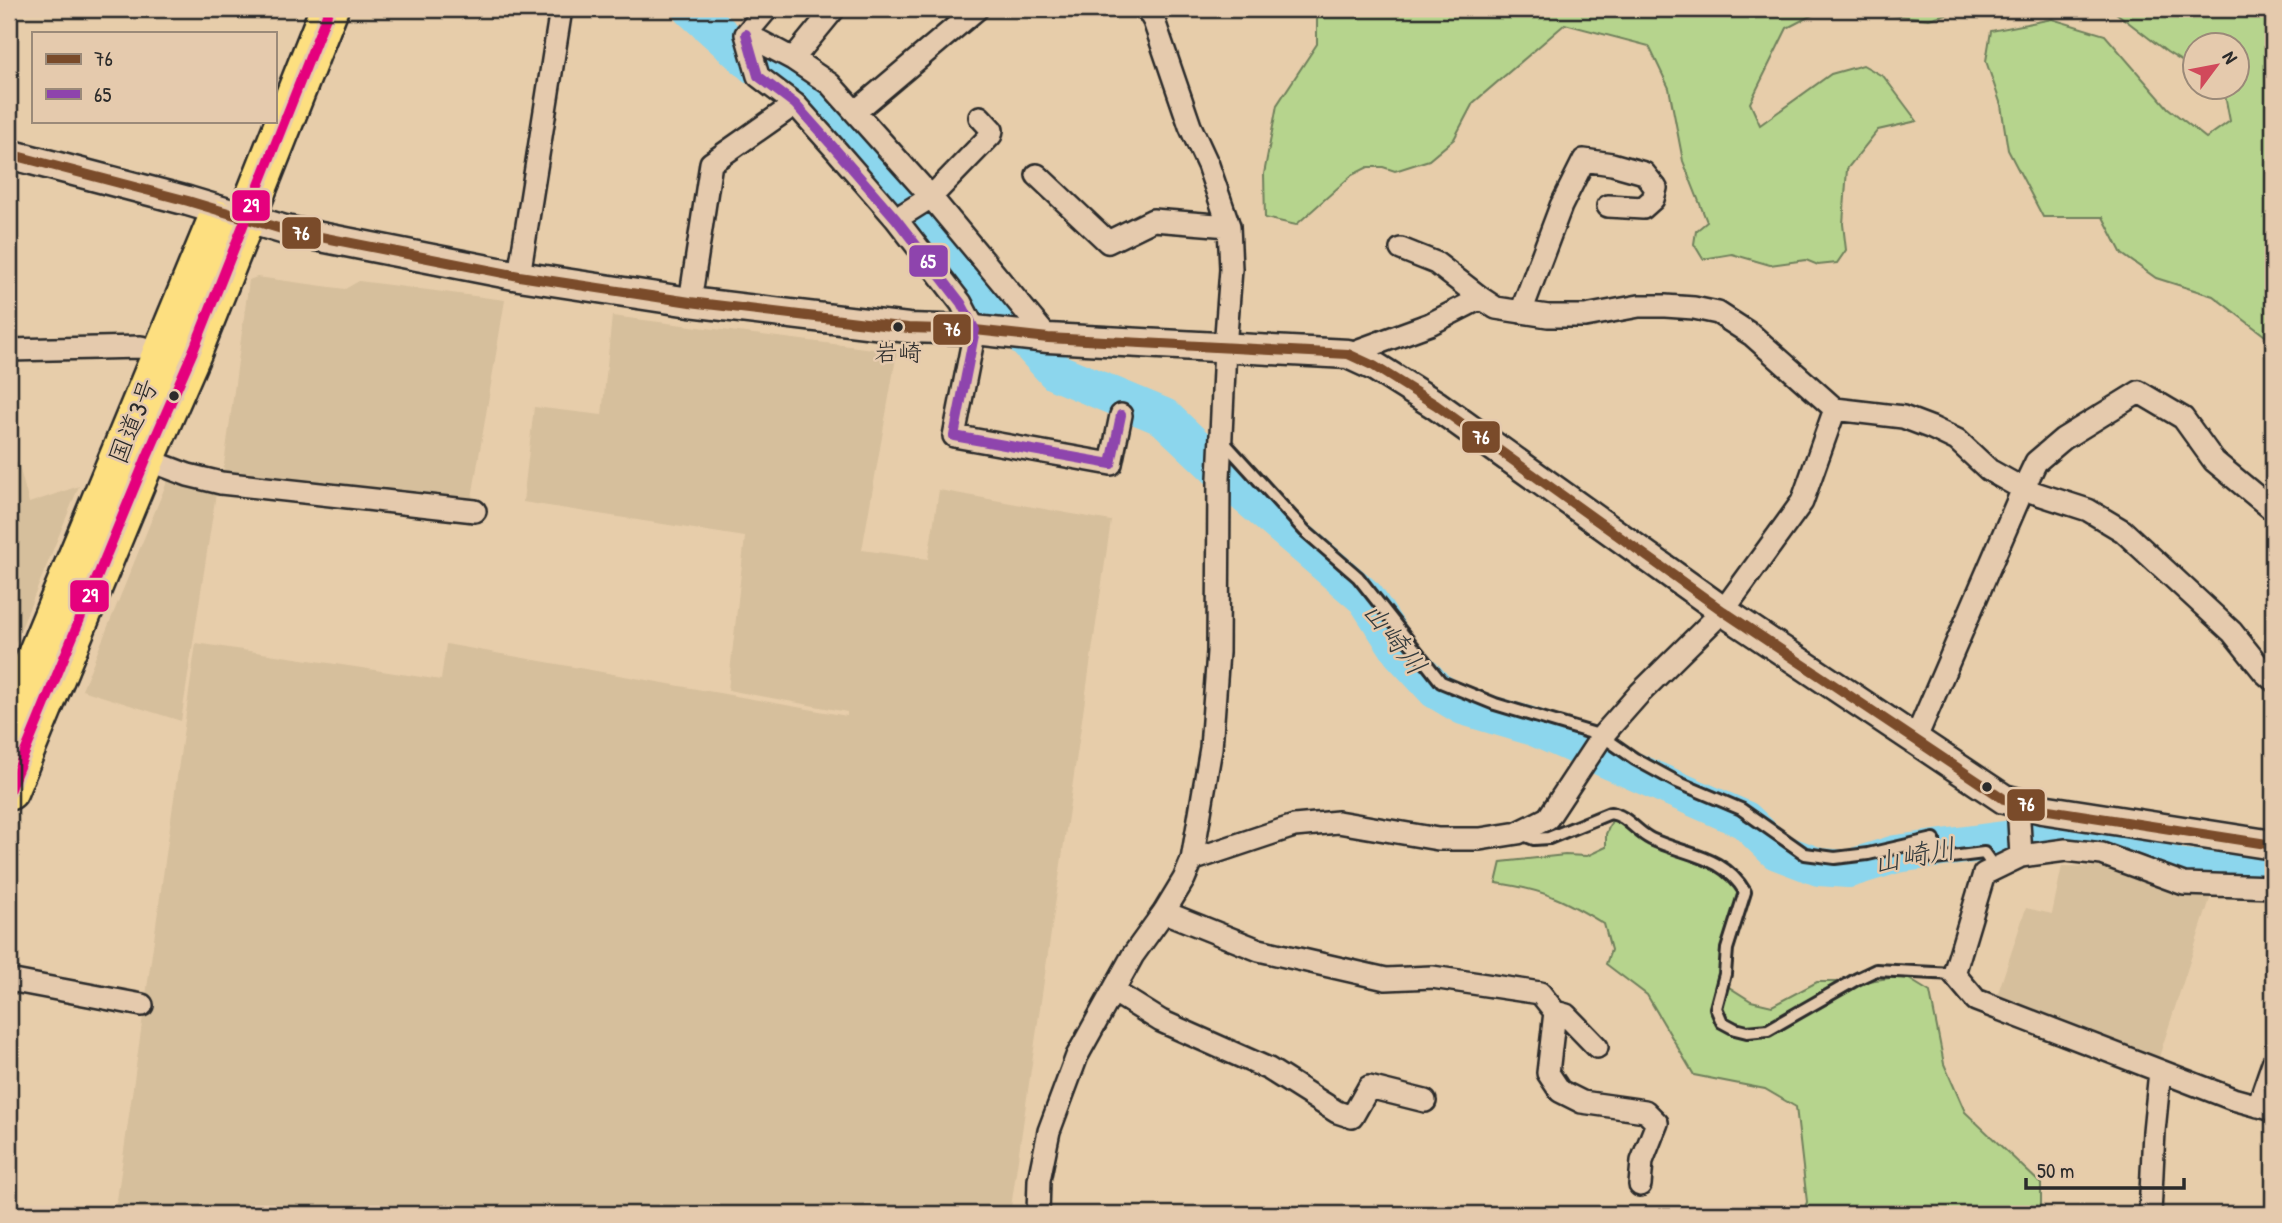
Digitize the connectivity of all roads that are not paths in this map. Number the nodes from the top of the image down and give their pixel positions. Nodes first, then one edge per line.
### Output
1 (302, 9) edge
2 (329, 9) edge
3 (561, 9) edge
4 (766, 9) edge
5 (834, 9) edge
6 (976, 9) edge
7 (1147, 9) edge
8 (746, 34) junction
9 (793, 59) junction
10 (276, 74) edge
11 (795, 104) junction
12 (855, 112) junction
13 (980, 117) dead end
14 (257, 122) edge
15 (9, 154) edge
16 (1037, 176) dead end
17 (931, 197) junction
18 (1608, 206) dead end
19 (233, 214) junction
20 (897, 219) junction
21 (1229, 226) junction
22 (1401, 249) dead end
23 (519, 276) junction
24 (1480, 298) junction
25 (690, 302) junction
26 (1521, 312) junction
27 (982, 331) junction
28 (1046, 337) junction
29 (1225, 348) junction
30 (9, 349) edge
31 (162, 353) junction
32 (1348, 354) junction
33 (1835, 409) junction
34 (1121, 415) dead end
35 (1221, 439) junction
36 (146, 459) junction
37 (2023, 489) junction
38 (2273, 510) edge
39 (475, 511) dead end
40 (1723, 611) junction
41 (2273, 680) edge
42 (9, 721) edge
43 (1602, 736) junction
44 (1915, 740) junction
45 (9, 791) edge
46 (2018, 804) junction
47 (1518, 833) junction
48 (2273, 845) edge
49 (2021, 856) junction
50 (1192, 860) junction
51 (1994, 867) junction
52 (2273, 887) edge
53 (1164, 912) junction
54 (1954, 974) junction
55 (9, 980) edge
56 (1113, 991) junction
57 (142, 1006) dead end
58 (1555, 1012) junction
59 (1597, 1047) dead end
60 (2273, 1063) edge
61 (2160, 1070) junction
62 (1425, 1101) dead end
63 (2266, 1108) edge
64 (1640, 1185) dead end
65 (1038, 1214) edge
66 (2150, 1214) edge

1 - 10 highway
2 - 19 highway, 国道3号
3 - 23 street
4 - 8 street
5 - 9 street
6 - 12 street
7 - 21 street
8 - 9 street
8 - 11 street
9 - 12 street
11 - 20 street
11 - 25 street
12 - 17 street
13 - 17 street
14 - 19 highway, 国道3号
15 - 19 main road
16 - 21 street
17 - 20 street
17 - 28 street
18 - 26 street
19 - 23 main road
19 - 31 highway, 国道3号
19 - 36 highway, 国道3号
20 - 27 street
21 - 29 street
22 - 24 street
23 - 25 main road
24 - 26 street
24 - 32 street
25 - 27 main road
26 - 33 street
27 - 28 main road
27 - 34 street
28 - 29 main road
29 - 32 main road
29 - 35 street
30 - 31 street
31 - 42 highway, 国道3号
32 - 40 main road
33 - 37 street
33 - 40 street
35 - 43 lane
35 - 50 street
36 - 39 street
36 - 45 highway, 国道3号
37 - 38 street
37 - 41 street
37 - 44 street
40 - 43 street
40 - 44 main road
43 - 47 street
43 - 51 lane
44 - 46 main road
46 - 48 main road
46 - 49 street
47 - 50 street
47 - 54 lane
49 - 51 street
49 - 52 street
50 - 53 street
51 - 54 street
53 - 56 street
53 - 58 street
54 - 61 street
55 - 57 street
56 - 62 street
56 - 65 street
58 - 59 street
58 - 64 street
60 - 63 street
61 - 63 street
61 - 66 street

